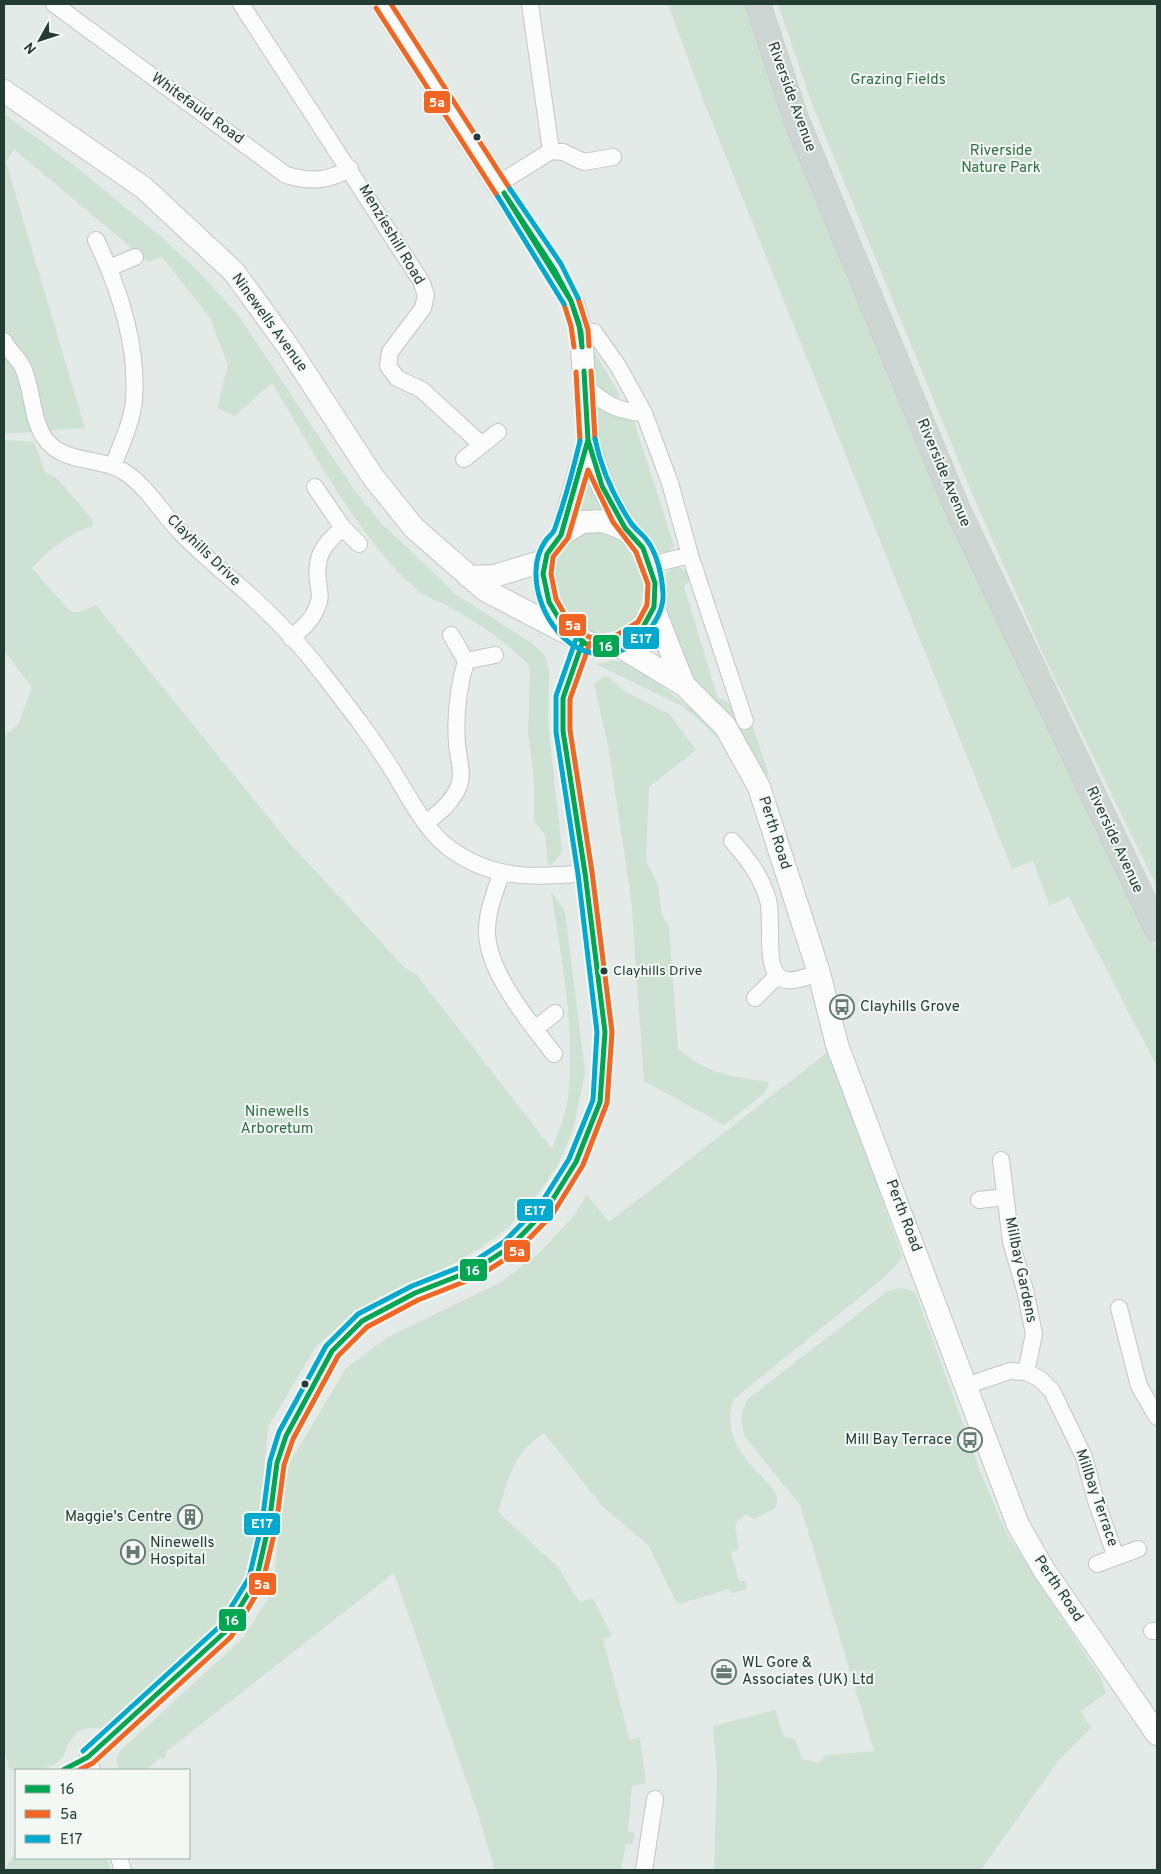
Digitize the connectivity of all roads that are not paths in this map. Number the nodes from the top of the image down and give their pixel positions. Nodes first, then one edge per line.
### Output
1 (54, 4) edge
2 (241, 4) edge
3 (382, 4) edge
4 (530, 4) edge
5 (758, 4) edge
6 (4, 91) edge
7 (550, 151) junction
8 (613, 157) dead end
9 (350, 168) junction
10 (498, 184) junction
11 (96, 240) dead end
12 (135, 257) dead end
13 (109, 268) junction
14 (594, 332) dead end
15 (4, 341) edge
16 (585, 386) junction
17 (644, 413) junction
18 (498, 432) dead end
19 (588, 442) junction
20 (482, 445) junction
21 (464, 459) dead end
22 (113, 466) junction
23 (314, 487) dead end
24 (343, 528) junction
25 (626, 530) junction
26 (561, 535) junction
27 (360, 544) dead end
28 (690, 555) junction
29 (544, 561) junction
30 (650, 565) junction
31 (469, 577) junction
32 (655, 612) junction
33 (450, 635) dead end
34 (575, 637) junction
35 (291, 638) junction
36 (616, 644) junction
37 (494, 655) dead end
38 (466, 661) junction
39 (684, 685) junction
40 (745, 721) dead end
41 (426, 823) junction
42 (732, 841) dead end
43 (585, 873) junction
44 (501, 874) junction
45 (1157, 929) edge
46 (819, 973) junction
47 (778, 976) junction
48 (755, 998) dead end
49 (555, 1013) dead end
50 (535, 1028) junction
51 (554, 1054) dead end
52 (1001, 1160) dead end
53 (1006, 1197) junction
54 (978, 1200) dead end
55 (1119, 1308) dead end
56 (1026, 1372) junction
57 (966, 1386) junction
58 (1157, 1417) edge
59 (1138, 1549) dead end
60 (1116, 1557) junction
61 (1097, 1564) dead end
62 (1157, 1734) edge
63 (92, 1769) edge
64 (655, 1799) dead end
65 (644, 1870) edge

1 - 9 street, Whitefauld Road
2 - 9 street, Menzieshill Road
3 - 10 street, Perth Road
4 - 7 street
5 - 45 main road, Riverside Avenue
6 - 31 street, Ninewells Avenue
7 - 8 street
7 - 10 street
9 - 20 street, Menzieshill Road
10 - 16 street, Perth Road
11 - 13 street
12 - 13 street
13 - 22 street
14 - 17 street
15 - 22 street, Clayhills Drive
16 - 17 street
16 - 19 street, Perth Road
17 - 28 street
18 - 20 street
19 - 25 street, Perth Road
19 - 26 street, Perth Road
20 - 21 street
22 - 35 street, Clayhills Drive
23 - 24 street
24 - 27 street
24 - 35 street
25 - 26 street, Perth Road
25 - 30 street, Perth Road
26 - 29 street, Perth Road
28 - 30 street
28 - 40 street
29 - 31 street
29 - 34 street
30 - 32 street, Perth Road
31 - 34 street, Ninewells Avenue
32 - 36 street
32 - 39 street, Perth Road
33 - 38 street
34 - 36 street
34 - 43 street
35 - 41 street, Clayhills Drive
36 - 39 street, Perth Road
37 - 38 street
38 - 41 street
39 - 46 street, Perth Road
41 - 44 street, Clayhills Drive
42 - 47 street
43 - 44 street, Clayhills Drive
43 - 63 street
44 - 50 street
46 - 47 street
46 - 57 street, Perth Road
47 - 48 street
49 - 50 street
50 - 51 street
52 - 53 street, Millbay Gardens
53 - 54 street, Millbay Gardens
53 - 56 street, Millbay Gardens
55 - 58 street
56 - 57 street
56 - 60 street, Millbay Terrace
57 - 62 street, Perth Road
59 - 60 street, Millbay Terrace
60 - 61 street, Millbay Terrace
64 - 65 street

